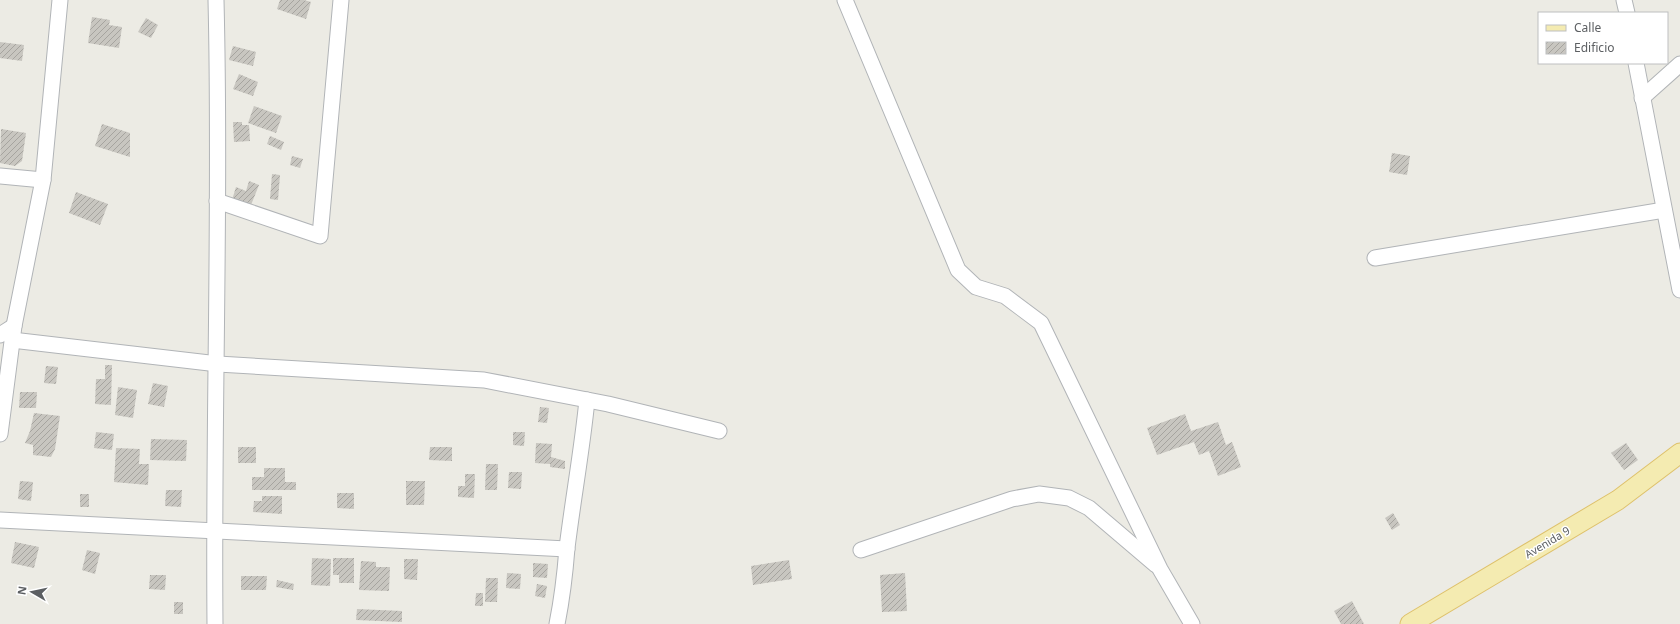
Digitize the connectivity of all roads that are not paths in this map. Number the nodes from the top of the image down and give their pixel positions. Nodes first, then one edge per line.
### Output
1 (60, 0) edge
2 (216, 0) edge
3 (341, 0) edge
4 (845, 0) edge
5 (1624, 0) edge
6 (1627, 12) edge
7 (1636, 64) edge
8 (1680, 64) edge
9 (1642, 98) junction
10 (0, 176) edge
11 (43, 180) junction
12 (217, 201) junction
13 (1664, 210) junction
14 (1376, 258) dead end
15 (1678, 267) edge
16 (1680, 290) edge
17 (9, 334) edge
18 (218, 364) junction
19 (586, 400) junction
20 (719, 431) dead end
21 (0, 434) edge
22 (1680, 452) edge
23 (0, 520) edge
24 (214, 532) junction
25 (567, 549) junction
26 (861, 550) dead end
27 (1160, 569) junction
28 (215, 624) edge
29 (557, 624) edge
30 (1192, 624) edge
31 (1410, 624) edge

1 - 11 street
2 - 12 street
3 - 12 street
4 - 27 street
5 - 6 street
7 - 9 street
8 - 9 street
9 - 13 street
10 - 11 street
11 - 17 street
12 - 18 street
13 - 14 street
13 - 15 street
15 - 16 street
17 - 18 street
17 - 21 street
18 - 19 street
18 - 24 street
19 - 20 street
19 - 25 street
22 - 31 main road, Avenida 9
23 - 24 street
24 - 25 street
24 - 28 street
25 - 29 street
26 - 27 street
27 - 30 street

